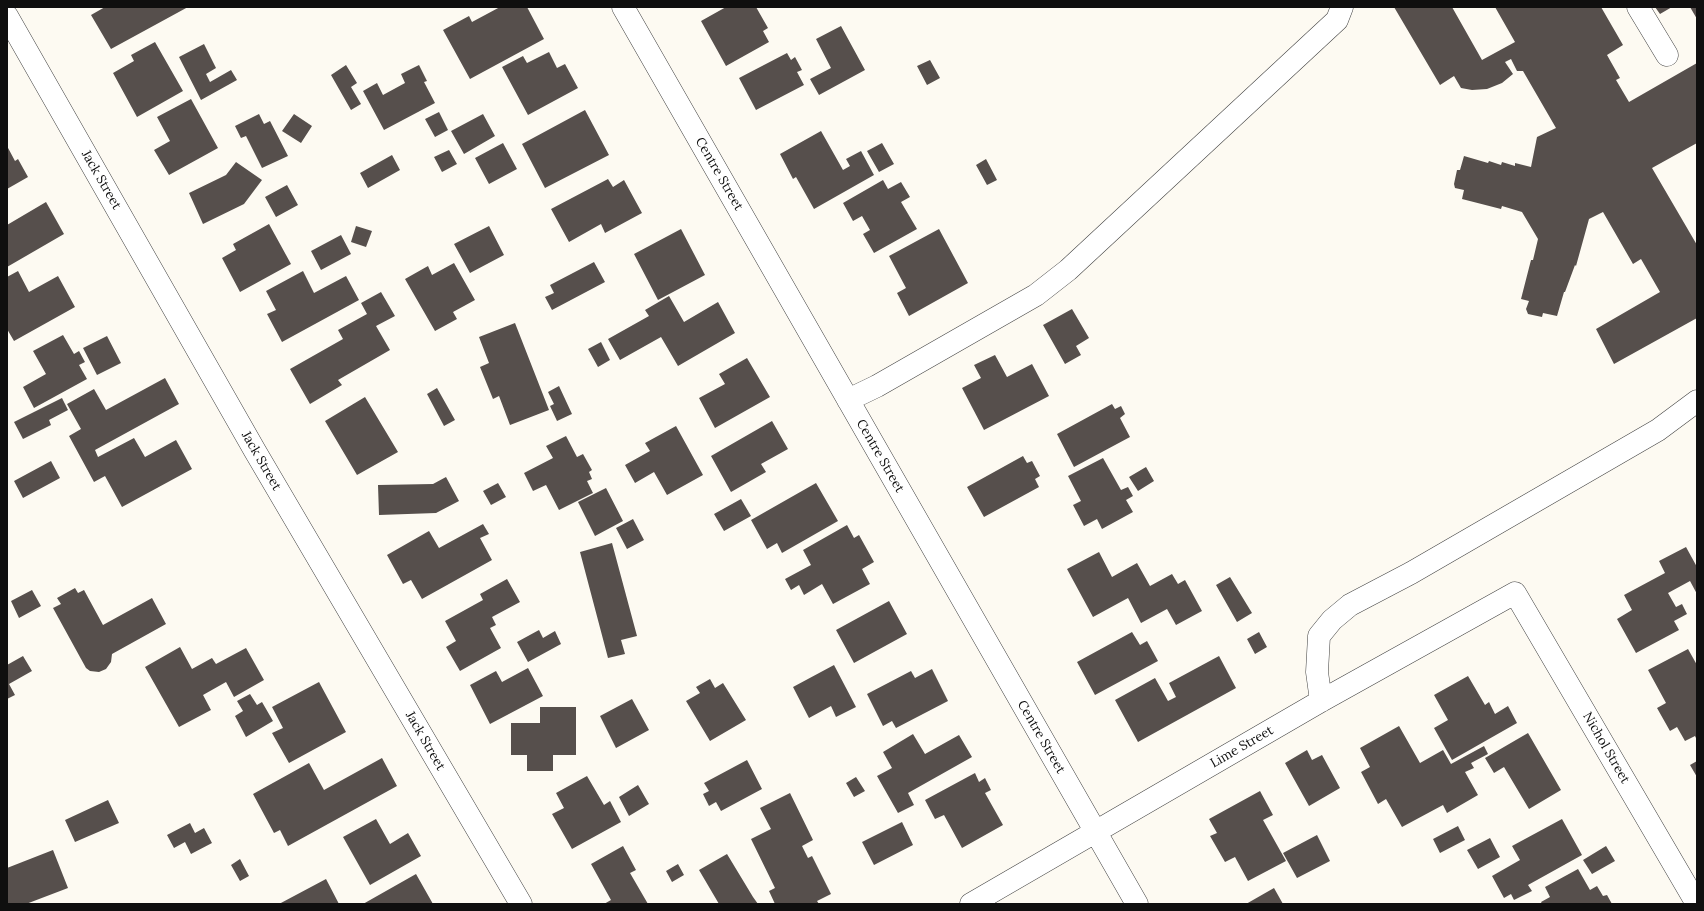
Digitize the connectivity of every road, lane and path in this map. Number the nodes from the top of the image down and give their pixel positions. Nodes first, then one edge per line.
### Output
1 (623, 7) edge
2 (1342, 7) edge
3 (1638, 7) edge
4 (7, 16) edge
5 (1667, 55) dead end
6 (848, 400) junction
7 (1697, 401) edge
8 (1515, 593) joint
9 (1321, 701) junction
10 (1096, 832) junction
11 (520, 904) edge
12 (971, 904) edge
13 (1138, 904) edge
14 (1697, 904) edge

1 - 6 street, Centre Street
2 - 6 street
3 - 5 street
4 - 11 street, Jack Street
6 - 10 street, Centre Street
7 - 9 street
8 - 9 street, Lime Street
8 - 14 street, Nichol Street
9 - 10 street, Lime Street
10 - 12 street, Lime Street
10 - 13 street, Centre Street

